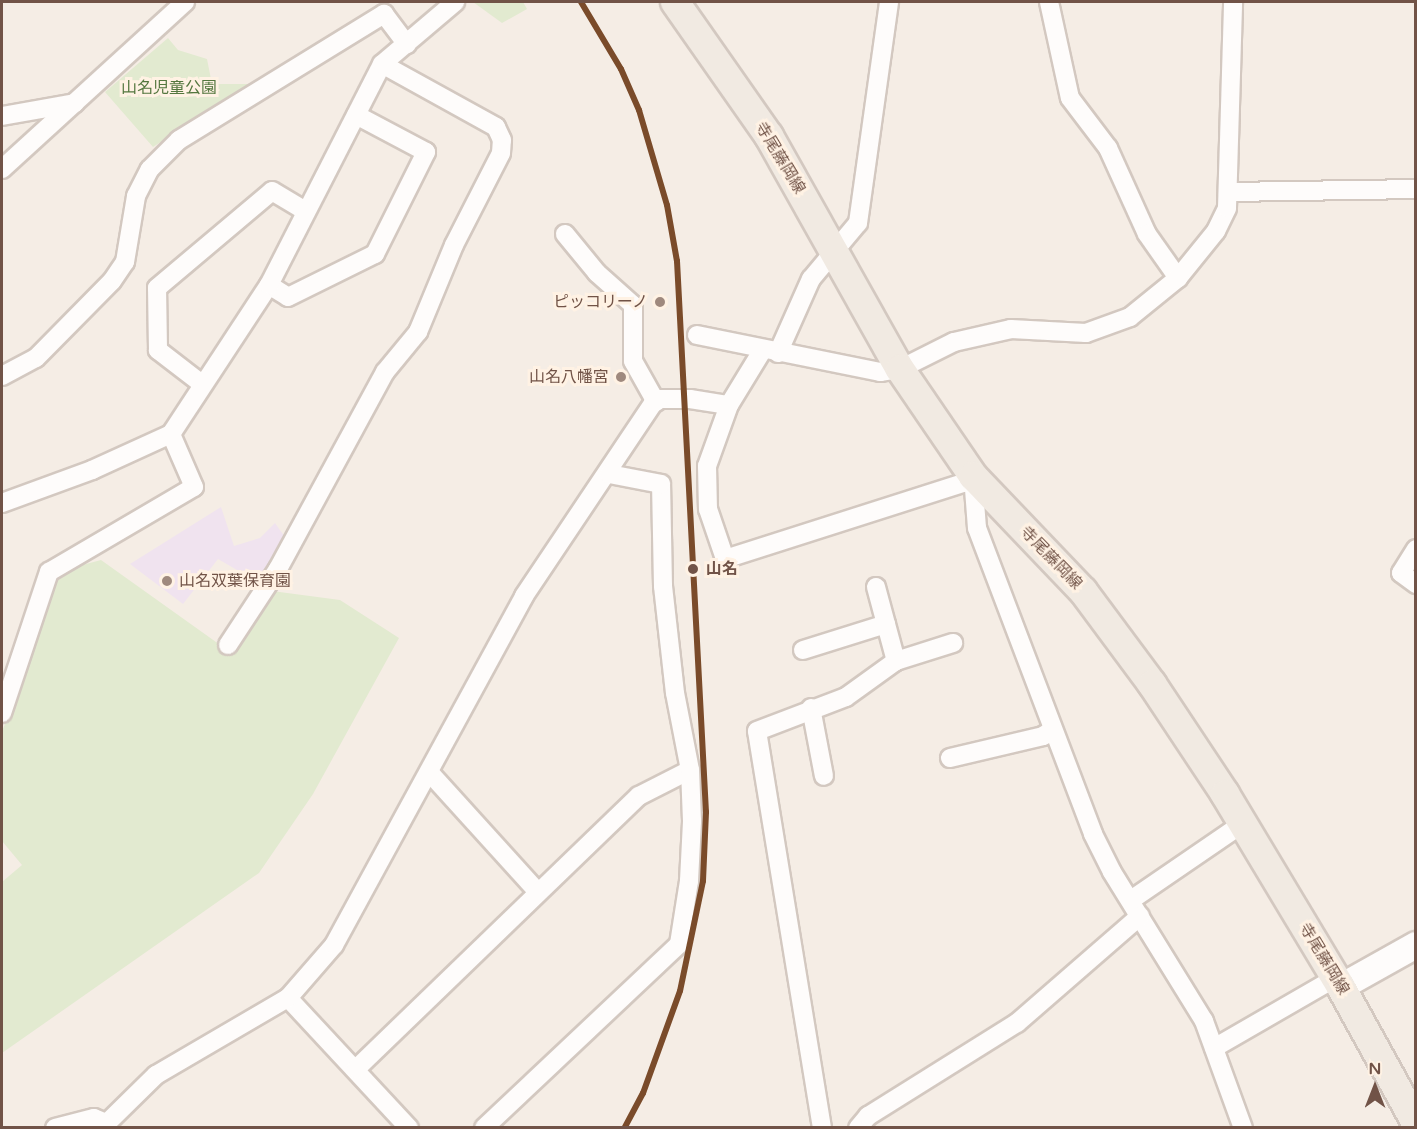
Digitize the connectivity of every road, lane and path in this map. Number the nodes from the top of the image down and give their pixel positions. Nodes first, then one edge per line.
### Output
1 (185, 2) edge
2 (455, 2) edge
3 (675, 2) edge
4 (889, 2) edge
5 (1049, 2) edge
6 (1233, 2) edge
7 (407, 44) junction
8 (382, 64) junction
9 (75, 103) junction
10 (356, 115) junction
11 (2, 116) edge
12 (2, 164) edge
13 (1416, 189) edge
14 (1228, 192) junction
15 (305, 211) junction
16 (565, 234) dead end
17 (836, 251) junction
18 (1178, 278) junction
19 (269, 285) junction
20 (697, 336) dead end
21 (770, 352) junction
22 (900, 369) junction
23 (2, 376) edge
24 (202, 384) junction
25 (656, 402) junction
26 (729, 405) junction
27 (171, 434) junction
28 (609, 474) junction
29 (973, 476) junction
30 (2, 503) edge
31 (1416, 549) edge
32 (1416, 584) edge
33 (876, 587) dead end
34 (886, 624) junction
35 (953, 643) dead end
36 (228, 645) dead end
37 (803, 650) dead end
38 (896, 661) junction
39 (10, 662) edge
40 (811, 708) junction
41 (2, 713) edge
42 (1052, 730) junction
43 (950, 758) dead end
44 (690, 770) junction
45 (430, 773) junction
46 (824, 776) dead end
47 (1242, 824) junction
48 (537, 891) junction
49 (1131, 900) junction
50 (1140, 916) junction
51 (1416, 945) edge
52 (1338, 982) junction
53 (288, 998) junction
54 (1214, 1048) junction
55 (356, 1069) junction
56 (1416, 1123) edge
57 (104, 1125) edge
58 (55, 1128) edge
59 (409, 1128) edge
60 (484, 1128) edge
61 (822, 1128) edge
62 (858, 1128) edge
63 (1243, 1128) edge

1 - 9 street
2 - 7 street
3 - 17 main road, 寺尾藤岡線
4 - 17 street
5 - 18 street
6 - 14 street
7 - 8 street
7 - 23 street
8 - 10 street
8 - 36 street
9 - 11 street
9 - 12 street
10 - 15 street
10 - 19 street
13 - 14 street
14 - 18 street
15 - 19 street
15 - 24 street
16 - 25 street
17 - 21 street
17 - 22 main road, 寺尾藤岡線
18 - 22 street
19 - 24 street
20 - 21 street
21 - 22 street
21 - 26 street
22 - 29 main road, 寺尾藤岡線
24 - 27 street
25 - 26 street
25 - 28 street
26 - 29 street
27 - 30 street
27 - 39 street
28 - 44 street
28 - 45 street
29 - 42 street
29 - 47 main road, 寺尾藤岡線
31 - 32 street
33 - 34 street
34 - 37 street
34 - 38 street
35 - 38 street
38 - 40 street
39 - 41 street
40 - 46 street
40 - 61 street
42 - 43 street
42 - 49 street
44 - 48 street
44 - 60 street
45 - 48 street
45 - 53 street
47 - 49 street
47 - 52 main road, 寺尾藤岡線
48 - 55 street
49 - 50 street
50 - 54 street
50 - 62 street
51 - 52 main road
52 - 54 street
52 - 56 main road, 寺尾藤岡線
53 - 55 street
53 - 57 street
54 - 63 street
55 - 59 street
57 - 58 street

